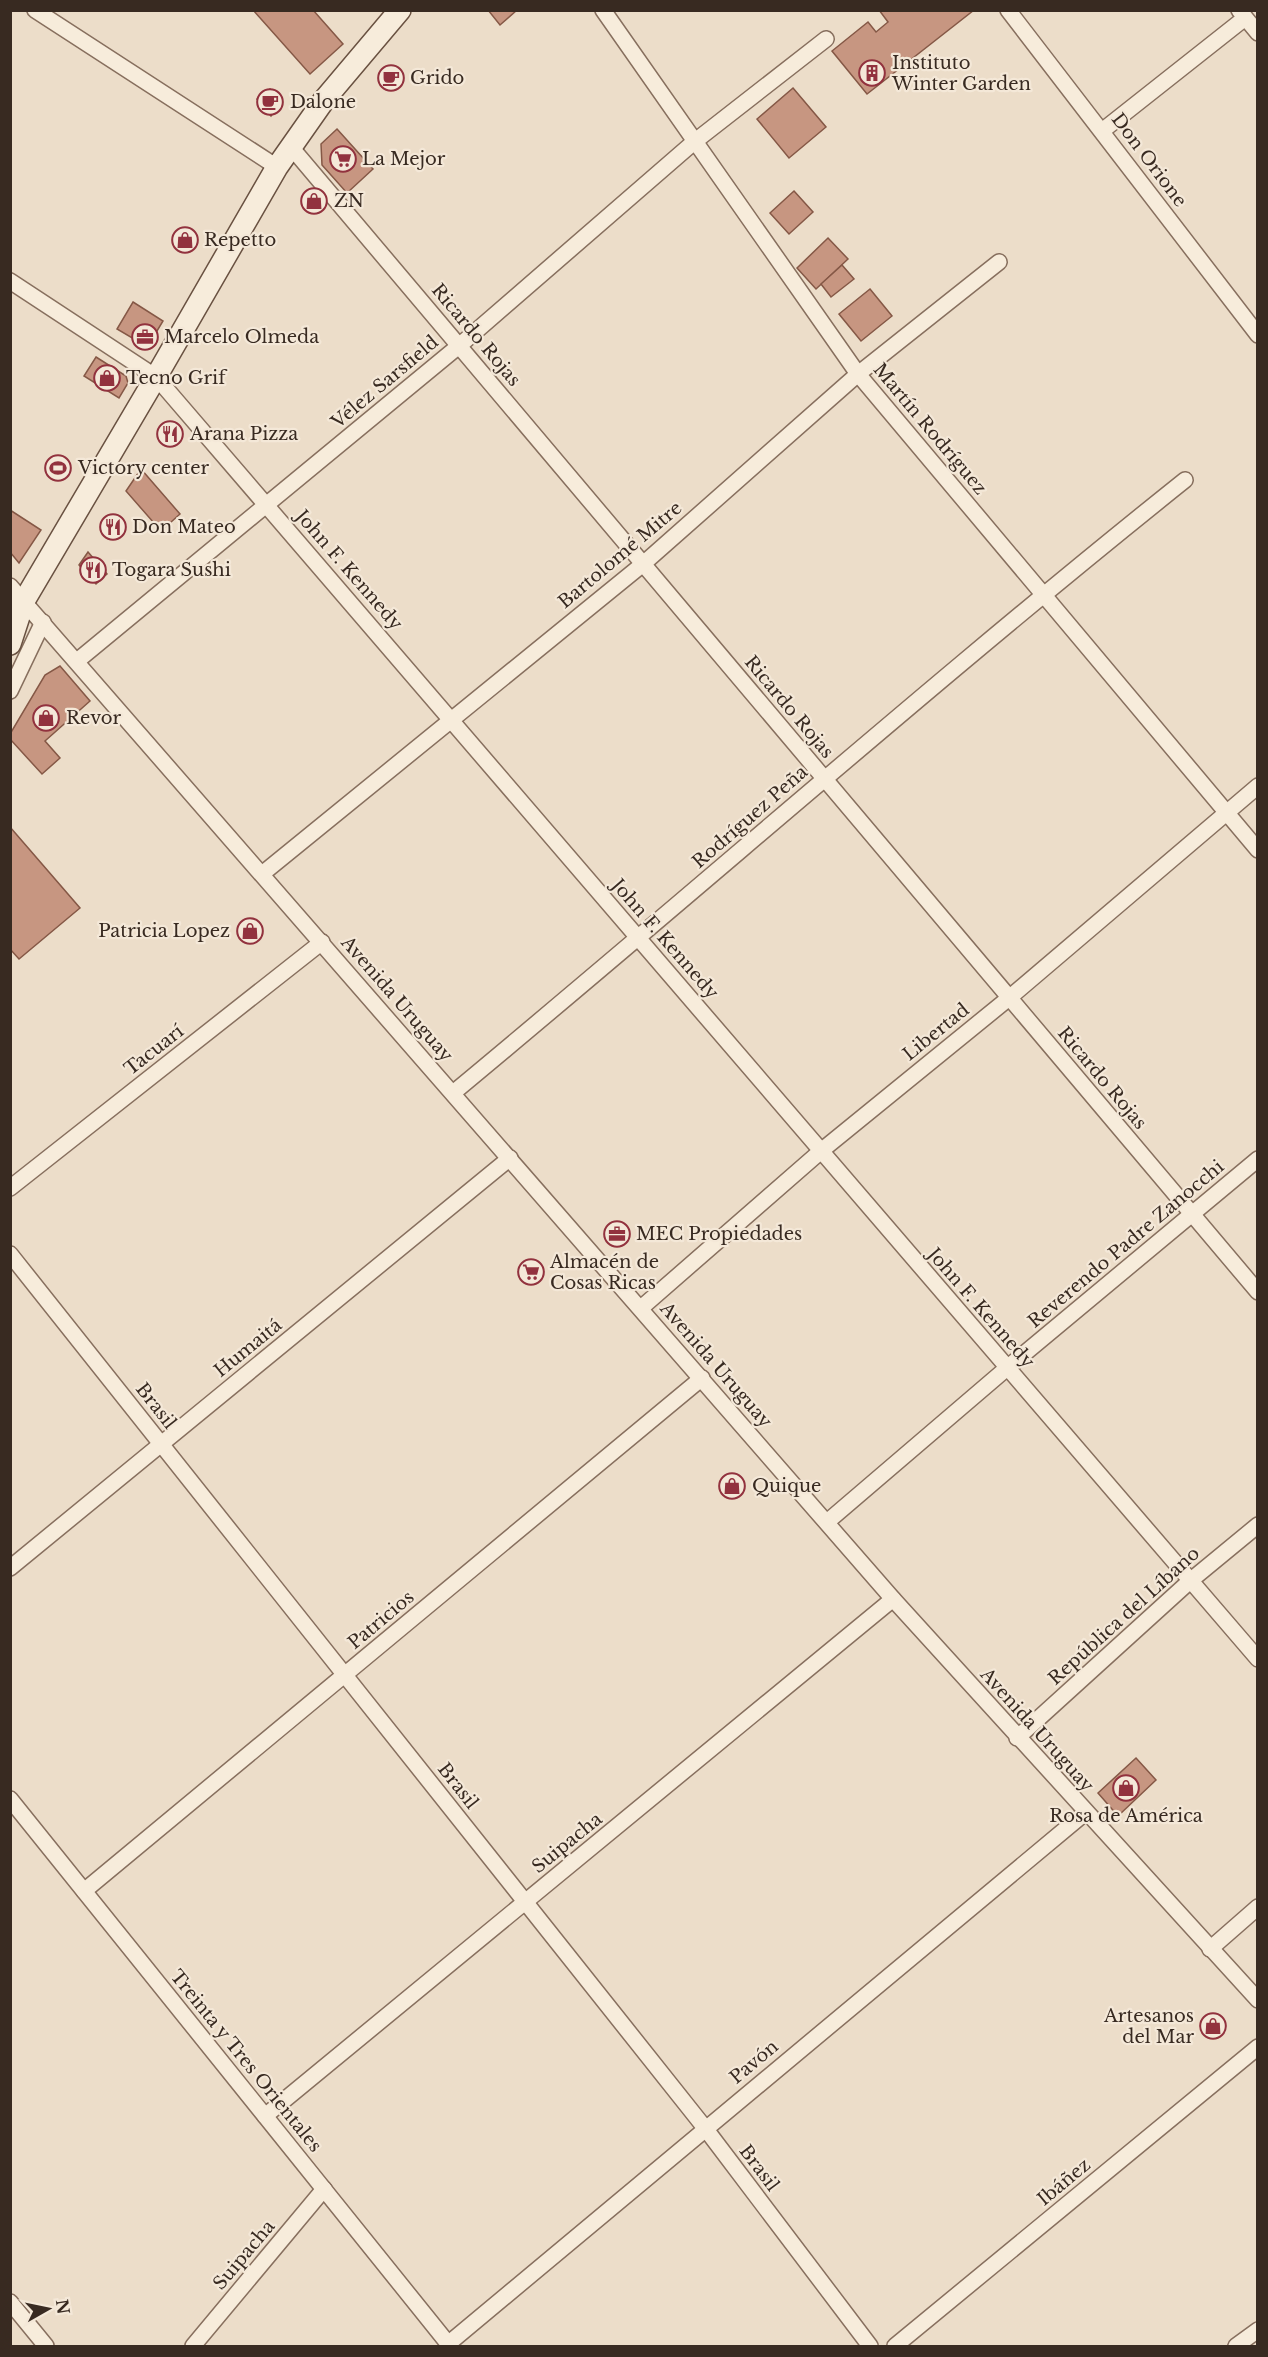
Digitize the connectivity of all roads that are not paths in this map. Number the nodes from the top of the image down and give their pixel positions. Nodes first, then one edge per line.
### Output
1 (36, 10) edge
2 (400, 10) edge
3 (603, 10) edge
4 (1008, 10) edge
5 (1242, 14) edge
6 (1257, 33) edge
7 (826, 39) dead end
8 (1102, 130) junction
9 (694, 142) junction
10 (291, 147) junction
11 (277, 167) junction
12 (999, 262) dead end
13 (10, 281) edge
14 (1255, 325) edge
15 (460, 345) junction
16 (858, 374) junction
17 (156, 377) junction
18 (1185, 480) dead end
19 (267, 505) junction
20 (643, 564) junction
21 (1042, 594) junction
22 (15, 601) edge
23 (43, 622) junction
24 (10, 644) edge
25 (77, 661) junction
26 (10, 691) edge
27 (451, 719) junction
28 (825, 778) junction
29 (1257, 786) edge
30 (1226, 812) junction
31 (1257, 850) edge
32 (262, 874) junction
33 (638, 939) junction
34 (322, 942) junction
35 (1009, 998) junction
36 (453, 1093) junction
37 (821, 1150) junction
38 (510, 1158) junction
39 (1257, 1159) edge
40 (10, 1188) edge
41 (1192, 1214) junction
42 (10, 1254) edge
43 (1257, 1292) edge
44 (640, 1308) junction
45 (1007, 1368) junction
46 (702, 1378) junction
47 (162, 1444) junction
48 (827, 1522) junction
49 (1257, 1525) edge
50 (10, 1568) edge
51 (1190, 1581) junction
52 (893, 1599) junction
53 (1257, 1659) edge
54 (345, 1675) junction
55 (1017, 1738) junction
56 (10, 1799) edge
57 (1086, 1812) junction
58 (84, 1891) junction
59 (525, 1902) junction
60 (1257, 1907) edge
61 (1210, 1949) junction
62 (1257, 2000) edge
63 (1257, 2047) edge
64 (265, 2116) junction
65 (705, 2128) junction
66 (324, 2189) junction
67 (10, 2302) edge
68 (1257, 2330) edge
69 (449, 2345) edge
70 (46, 2346) edge
71 (193, 2346) edge
72 (870, 2346) edge
73 (895, 2346) edge
74 (1236, 2346) edge

1 - 11 street
2 - 10 main road
3 - 9 street, Martín Rodríguez
4 - 8 street, Don Orione
5 - 6 street
5 - 8 street
7 - 9 street, Vélez Sarsfield
8 - 14 street, Don Orione
9 - 15 street, Vélez Sarsfield
9 - 16 street, Martín Rodríguez
10 - 11 main road
10 - 15 street, Ricardo Rojas
11 - 17 main road
12 - 16 street, Bartolomé Mitre
13 - 17 street, John F. Kennedy
15 - 19 street, Vélez Sarsfield
15 - 20 street, Ricardo Rojas
16 - 20 street, Bartolomé Mitre
16 - 21 street, Martín Rodríguez
17 - 19 street, John F. Kennedy
17 - 22 main road
18 - 21 street, Rodríguez Peña
19 - 25 street, Vélez Sarsfield
19 - 27 street, John F. Kennedy
20 - 27 street, Bartolomé Mitre
20 - 28 street, Ricardo Rojas
21 - 28 street, Rodríguez Peña
21 - 30 street, Martín Rodríguez
22 - 23 street, Avenida Uruguay
22 - 24 main road
23 - 25 street, Avenida Uruguay
23 - 26 street
25 - 32 street, Avenida Uruguay
27 - 32 street, Bartolomé Mitre
27 - 33 street, John F. Kennedy
28 - 33 street, Rodríguez Peña
28 - 35 street, Ricardo Rojas
29 - 30 street, Libertad
30 - 31 street, Martín Rodríguez
30 - 35 street, Libertad
32 - 34 street, Avenida Uruguay
33 - 36 street, Rodríguez Peña
33 - 37 street, John F. Kennedy
34 - 36 street, Avenida Uruguay
34 - 40 street, Tacuarí
35 - 37 street, Libertad
35 - 41 street, Ricardo Rojas
36 - 38 street, Avenida Uruguay
37 - 44 street, Libertad
37 - 45 street, John F. Kennedy
38 - 44 street, Avenida Uruguay
38 - 47 street, Humaitá
39 - 41 street, Reverendo Padre Zanocchi
41 - 43 street, Ricardo Rojas
41 - 45 street, Reverendo Padre Zanocchi
42 - 47 street, Brasil
44 - 46 street, Avenida Uruguay
45 - 48 street, Reverendo Padre Zanocchi
45 - 51 street, John F. Kennedy
46 - 48 street, Avenida Uruguay
46 - 54 street, Patricios
47 - 50 street, Humaitá
47 - 54 street, Brasil
48 - 52 street, Avenida Uruguay
49 - 51 street, República del Líbano
51 - 53 street, John F. Kennedy
51 - 55 street, República del Líbano
52 - 55 street, Avenida Uruguay
52 - 59 street, Suipacha
54 - 58 street, Patricios
54 - 59 street, Brasil
55 - 57 street, Avenida Uruguay
56 - 58 street, Treinta y Tres Orientales
57 - 61 street, Avenida Uruguay
57 - 65 street, Pavón
58 - 64 street, Treinta y Tres Orientales
59 - 64 street, Suipacha
59 - 65 street, Brasil
60 - 61 street
61 - 62 street, Avenida Uruguay
63 - 73 street, Ibáñez
64 - 66 street, Treinta y Tres Orientales
65 - 69 street, Pavón
65 - 72 street, Brasil
66 - 69 street, Treinta y Tres Orientales
66 - 71 street, Suipacha
67 - 70 street
68 - 74 street

